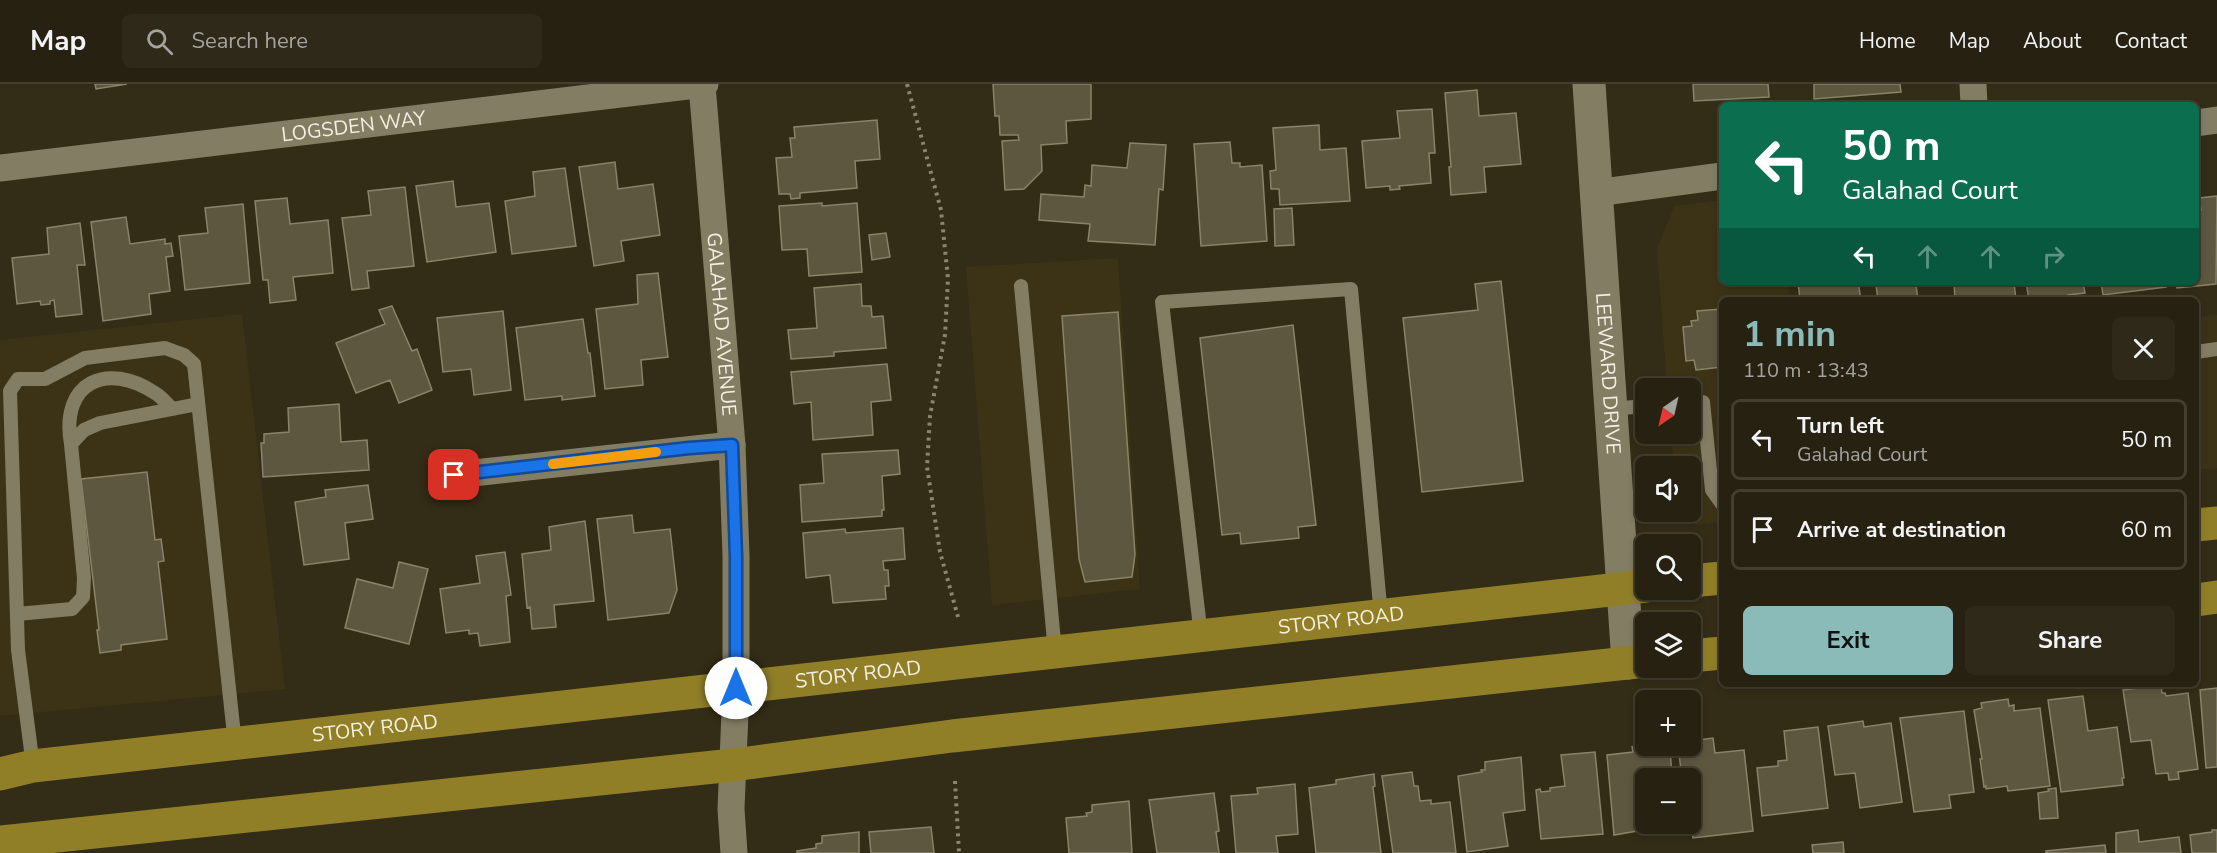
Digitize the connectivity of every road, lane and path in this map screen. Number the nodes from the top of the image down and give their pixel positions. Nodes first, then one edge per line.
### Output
1 (704, 84) edge
2 (907, 84) edge
3 (1589, 84) edge
4 (1973, 84) edge
5 (1974, 102) edge
6 (2217, 120) edge
7 (2199, 123) edge
8 (0, 168) edge
9 (1719, 176) edge
10 (1596, 193) junction
11 (1021, 286) dead end
12 (2217, 349) edge
13 (2199, 352) edge
14 (5, 398) edge
15 (1701, 402) edge
16 (198, 404) junction
17 (1635, 407) edge
18 (172, 409) junction
19 (1610, 409) junction
20 (71, 444) junction
21 (732, 445) junction
22 (454, 475) dead end
23 (1719, 500) edge
24 (2217, 523) edge
25 (2199, 525) edge
26 (1719, 578) edge
27 (1701, 580) edge
28 (1634, 587) edge
29 (2217, 597) edge
30 (2199, 600) edge
31 (1635, 612) edge
32 (17, 614) junction
33 (1381, 616) junction
34 (958, 617) dead end
35 (1202, 636) junction
36 (1055, 652) junction
37 (1719, 652) edge
38 (1701, 655) edge
39 (1635, 662) edge
40 (736, 688) junction
41 (235, 744) junction
42 (733, 765) junction
43 (33, 766) junction
44 (0, 774) edge
45 (955, 781) dead end
46 (0, 842) edge
47 (734, 853) edge
48 (959, 853) edge

1 - 8 street, LOGSDEN WAY
1 - 21 street, GALAHAD AVENUE
2 - 34 path
3 - 10 street, LEEWARD DRIVE
4 - 5 street
6 - 7 street
9 - 10 street
10 - 19 street, LEEWARD DRIVE
11 - 36 lane
12 - 13 lane
14 - 16 lane
14 - 32 lane
15 - 23 lane
16 - 18 lane
16 - 41 lane
17 - 19 lane
18 - 20 lane
18 - 20 lane
19 - 28 street, LEEWARD DRIVE
20 - 32 lane
21 - 22 street
21 - 40 street, GALAHAD AVENUE
24 - 25 main road
26 - 27 main road
28 - 31 street, LEEWARD DRIVE
28 - 33 main road, STORY ROAD
29 - 30 main road
32 - 43 lane
33 - 35 main road, STORY ROAD
33 - 35 lane
35 - 36 main road, STORY ROAD
36 - 40 main road, STORY ROAD
37 - 38 main road
39 - 42 main road
40 - 41 main road, STORY ROAD
40 - 42 street, GALAHAD AVENUE
41 - 43 main road, STORY ROAD
42 - 46 main road
42 - 47 street, GALAHAD AVENUE
43 - 44 main road, STORY ROAD
45 - 48 path

